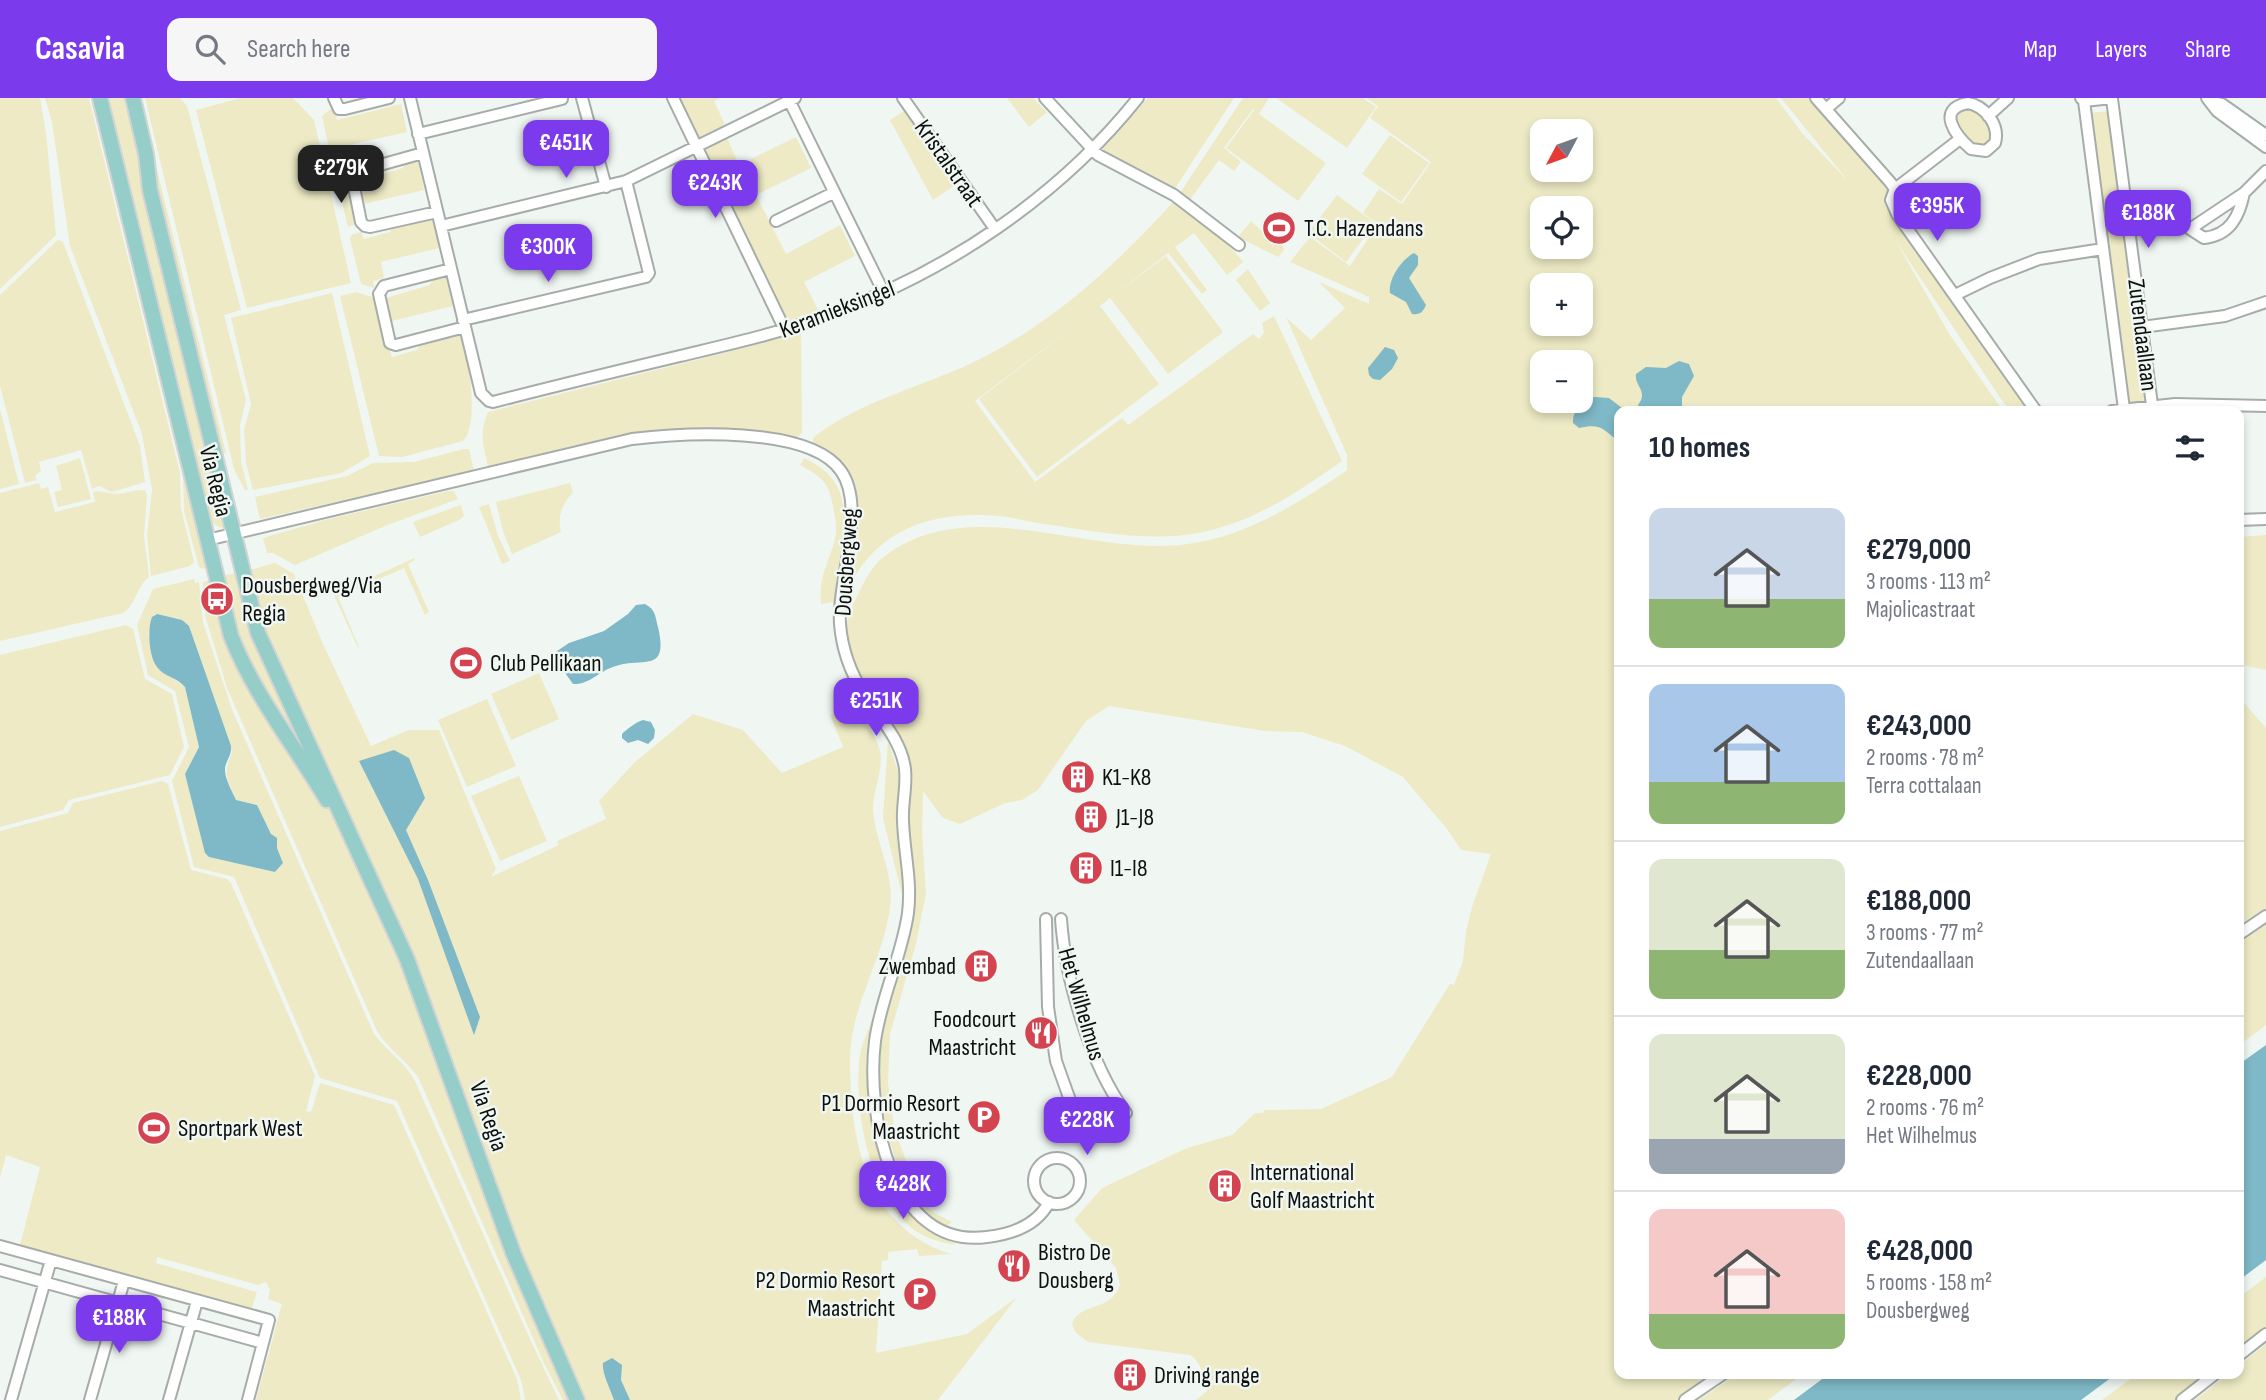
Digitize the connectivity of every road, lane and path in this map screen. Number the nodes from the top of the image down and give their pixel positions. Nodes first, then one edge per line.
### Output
1 (100, 98) edge
2 (133, 98) edge
3 (334, 98) edge
4 (388, 98) edge
5 (410, 98) edge
6 (564, 98) edge
7 (582, 98) edge
8 (673, 98) edge
9 (903, 98) edge
10 (1045, 98) edge
11 (1138, 98) edge
12 (1816, 98) edge
13 (1839, 98) edge
14 (1947, 98) edge
15 (2008, 98) edge
16 (2112, 98) edge
17 (791, 99) edge
18 (2210, 99) edge
19 (2083, 100) edge
20 (1955, 108) junction
21 (1826, 109) junction
22 (1988, 116) junction
23 (418, 134) junction
24 (2266, 135) edge
25 (1960, 139) junction
26 (697, 146) junction
27 (2266, 147) edge
28 (1096, 152) junction
29 (423, 153) junction
30 (2266, 171) edge
31 (626, 181) junction
32 (606, 187) junction
33 (1895, 189) junction
34 (833, 192) junction
35 (2244, 193) junction
36 (437, 212) junction
37 (776, 220) dead end
38 (441, 226) junction
39 (995, 229) junction
40 (1239, 245) dead end
41 (2103, 249) junction
42 (451, 269) junction
43 (884, 293) junction
44 (1955, 295) junction
45 (2266, 302) edge
46 (464, 324) junction
47 (2142, 327) junction
48 (785, 330) junction
49 (2152, 405) junction
50 (2033, 406) edge
51 (2124, 406) edge
52 (2149, 406) edge
53 (2174, 406) edge
54 (2266, 406) edge
55 (2244, 407) edge
56 (2266, 519) edge
57 (2244, 520) edge
58 (233, 534) junction
59 (207, 540) junction
60 (356, 847) junction
61 (2266, 916) edge
62 (1046, 919) dead end
63 (1061, 919) dead end
64 (2244, 931) edge
65 (1049, 1202) junction
66 (0, 1246) edge
67 (51, 1260) junction
68 (0, 1270) edge
69 (124, 1281) junction
70 (45, 1282) junction
71 (197, 1301) junction
72 (118, 1302) junction
73 (191, 1322) junction
74 (2266, 1334) edge
75 (263, 1343) junction
76 (2244, 1351) edge
77 (1716, 1379) edge
78 (2209, 1379) edge
79 (11, 1400) edge
80 (90, 1400) edge
81 (169, 1400) edge
82 (248, 1400) edge
83 (577, 1400) edge
84 (1685, 1400) edge
85 (2182, 1400) edge

1 - 59 main road, Via Regia
2 - 58 main road, Via Regia
3 - 4 street
5 - 23 street
6 - 23 street
7 - 32 street
8 - 26 street
9 - 39 street, Kristalstraat
10 - 28 street
11 - 28 street, Keramieksingel
12 - 21 street
13 - 21 street
14 - 20 street
15 - 22 street
16 - 19 street
16 - 47 street, Zutendaallaan
17 - 26 street
17 - 34 street
18 - 24 street
18 - 27 street
19 - 41 street, Zutendaallaan
20 - 22 street
20 - 25 street
21 - 33 street
22 - 25 street
23 - 29 street
25 - 33 street
26 - 31 street
26 - 48 street
28 - 39 street, Keramieksingel
28 - 40 street
29 - 36 street
29 - 36 street
30 - 35 street
31 - 32 street
31 - 46 street
32 - 38 street
33 - 44 street
34 - 37 street
34 - 43 street
35 - 35 street
36 - 38 street
38 - 42 street
39 - 43 street, Keramieksingel
41 - 44 street
41 - 51 street, Zutendaallaan
42 - 46 street
42 - 46 street
43 - 48 street, Keramieksingel
44 - 50 street
45 - 47 street
46 - 48 street, Keramieksingel
47 - 49 street, Zutendaallaan
49 - 52 street
49 - 53 street
54 - 55 street
56 - 57 street
58 - 59 street, Dousbergweg
58 - 60 main road, Via Regia
58 - 65 street, Dousbergweg
59 - 60 main road, Via Regia
60 - 83 main road, Via Regia
61 - 64 street
62 - 63 street, Het Wilhelmus
65 - 65 street
66 - 67 street
67 - 69 street
67 - 70 street
68 - 70 street
69 - 71 street
69 - 72 street
70 - 72 street
70 - 79 street
71 - 73 street
71 - 75 street
72 - 73 street
72 - 80 street
73 - 75 street
73 - 81 street
74 - 76 street
75 - 82 street
77 - 84 street
78 - 85 street

